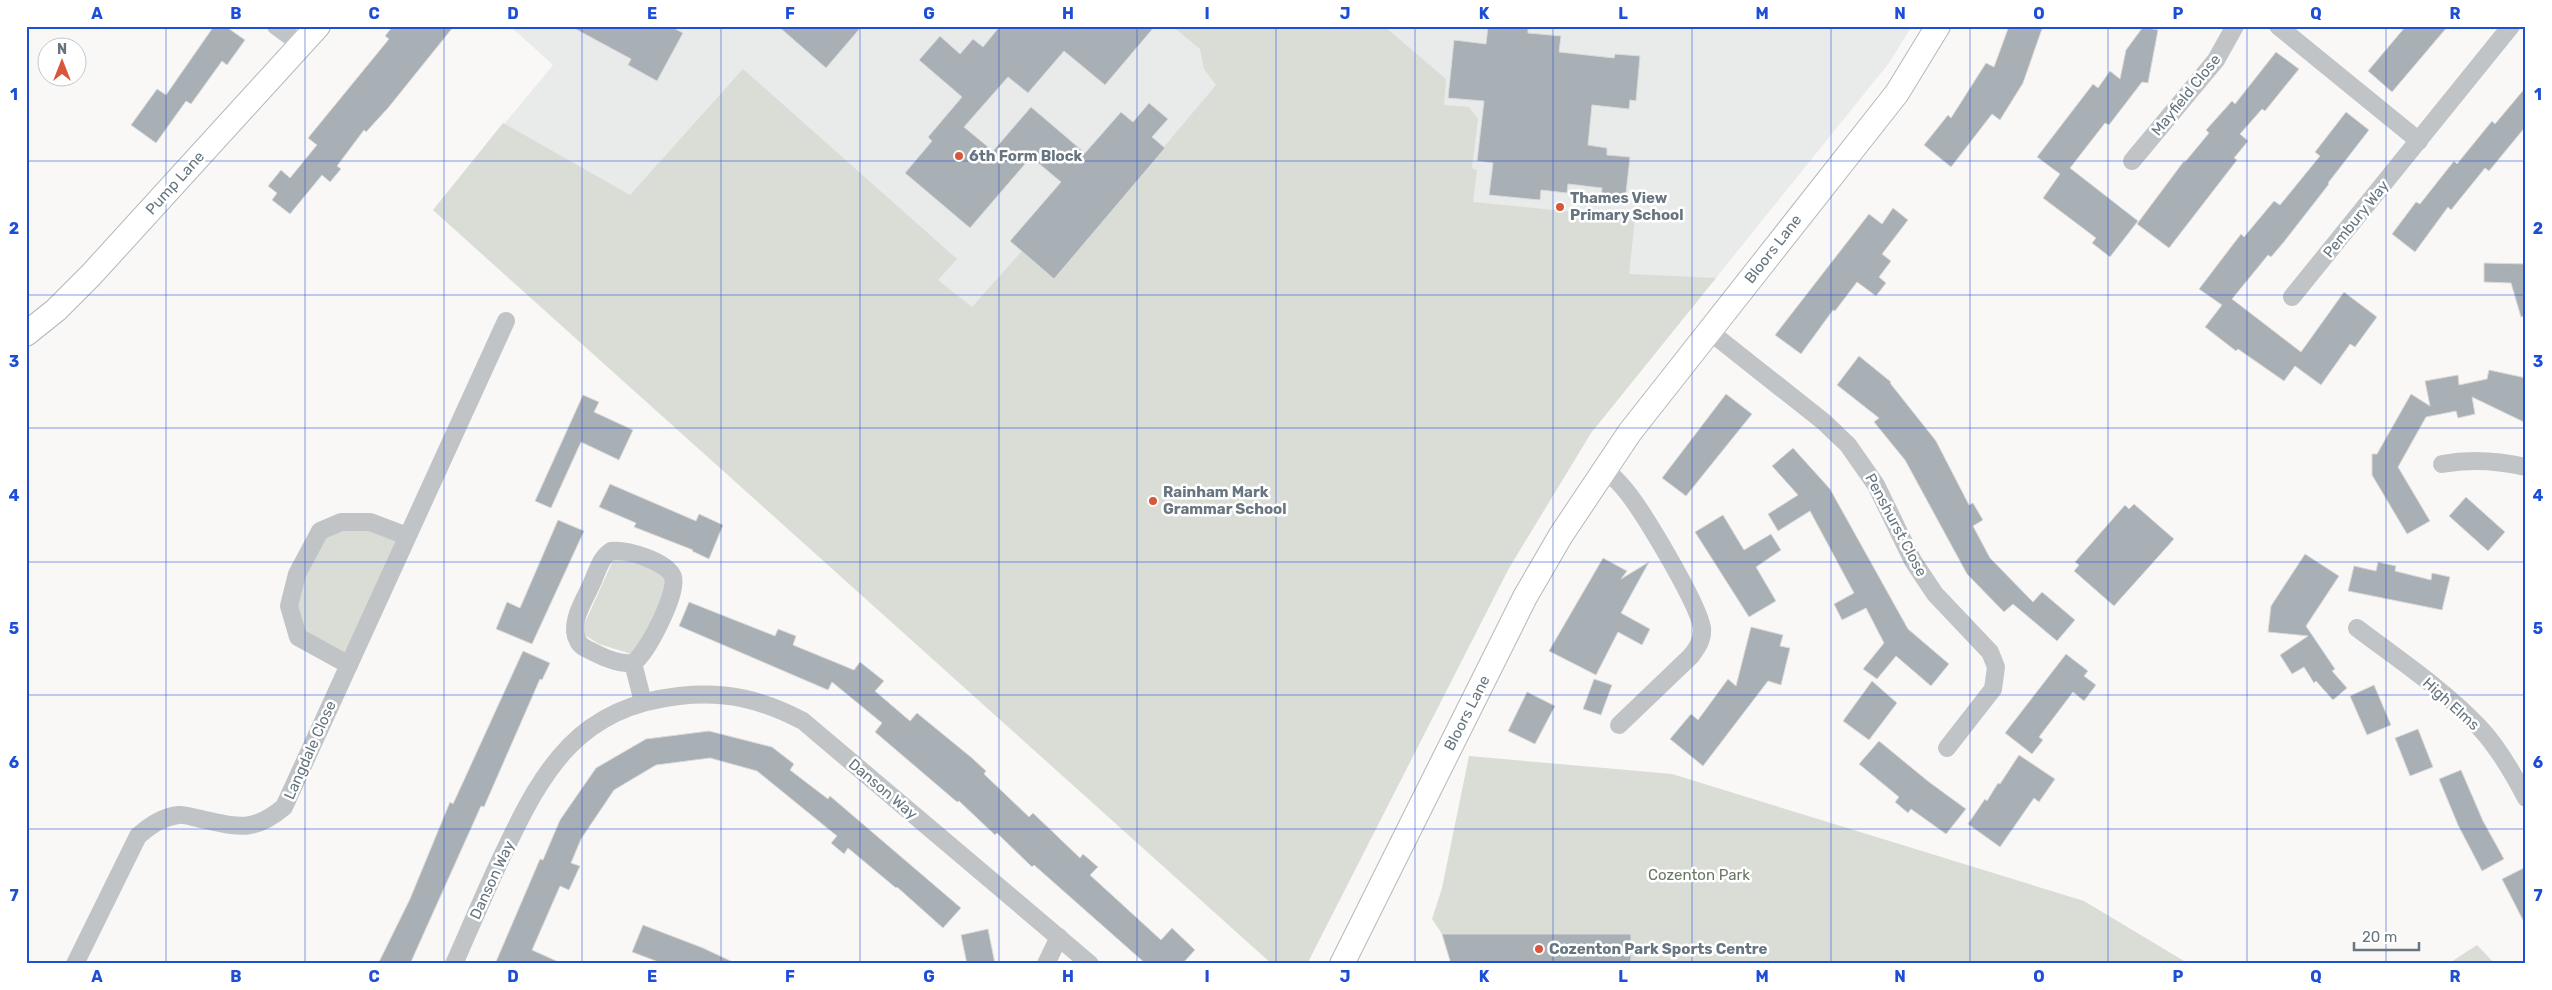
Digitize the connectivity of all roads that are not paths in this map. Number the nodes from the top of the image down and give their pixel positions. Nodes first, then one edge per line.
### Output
1 (276, 26) edge
2 (318, 26) edge
3 (1938, 26) edge
4 (2236, 26) edge
5 (2278, 26) edge
6 (2511, 26) edge
7 (302, 45) junction
8 (2419, 141) junction
9 (2132, 162) dead end
10 (2292, 297) dead end
11 (506, 321) dead end
12 (1709, 331) junction
13 (26, 334) edge
14 (2442, 464) dead end
15 (2526, 466) edge
16 (1604, 469) junction
17 (407, 536) junction
18 (2357, 628) dead end
19 (633, 663) junction
20 (349, 664) junction
21 (643, 702) junction
22 (1619, 725) dead end
23 (1948, 748) dead end
24 (2526, 798) edge
25 (1059, 937) junction
26 (75, 964) edge
27 (454, 964) edge
28 (1046, 964) edge
29 (1090, 964) edge
30 (1342, 964) edge

1 - 7 street
2 - 7 street, Pump Lane
3 - 12 street, Bloors Lane
4 - 9 street, Mayfield Close
5 - 8 street
6 - 8 street, Pembury Way
7 - 13 street, Pump Lane
8 - 10 street, Pembury Way
11 - 17 street, Langdale Close
12 - 16 street, Bloors Lane
12 - 23 street, Penshurst Close
14 - 15 street
16 - 22 street
16 - 30 street, Bloors Lane
17 - 20 street, Langdale Close
17 - 20 street
18 - 24 street, High Elms
19 - 19 street
19 - 21 street
20 - 26 street, Langdale Close
21 - 25 street, Danson Way
21 - 27 street, Danson Way
25 - 28 street
25 - 29 street, Danson Way

